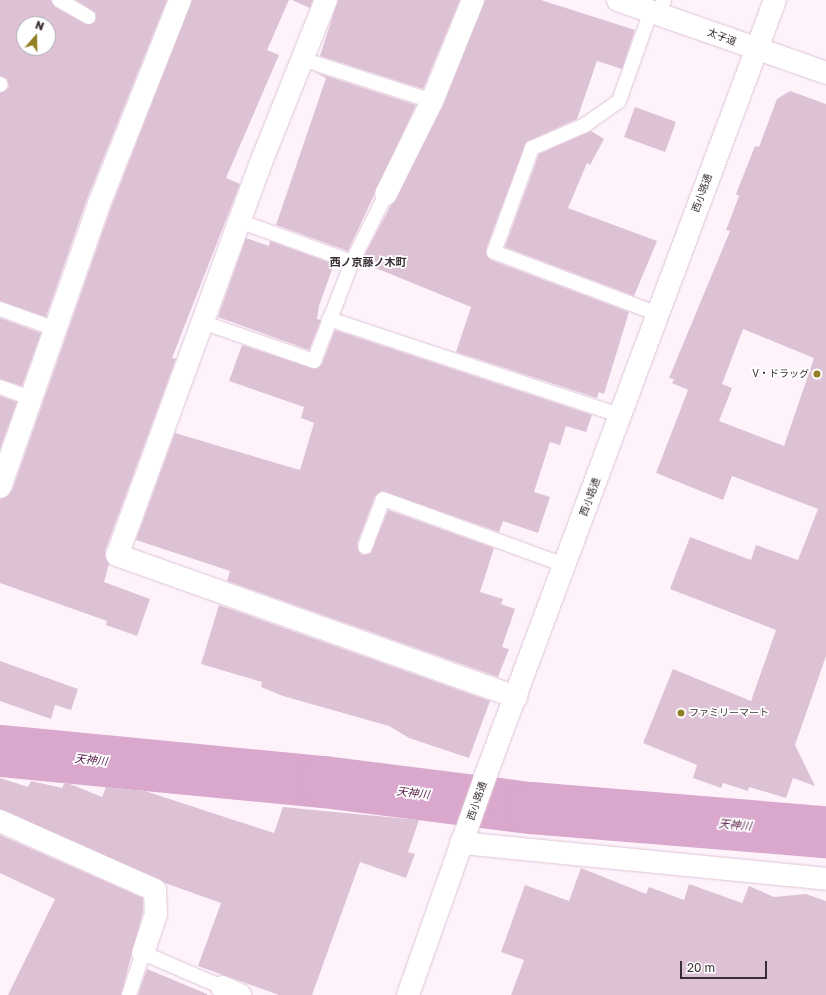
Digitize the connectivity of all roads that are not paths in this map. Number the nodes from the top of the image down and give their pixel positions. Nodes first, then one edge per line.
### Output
1 (58, 0) edge
2 (180, 0) edge
3 (326, 0) edge
4 (473, 0) edge
5 (618, 0) edge
6 (775, 0) edge
7 (658, 8) edge
8 (88, 17) dead end
9 (755, 50) junction
10 (302, 59) junction
11 (826, 73) edge
12 (432, 101) junction
13 (386, 194) joint
14 (239, 221) junction
15 (352, 262) junction
16 (0, 309) edge
17 (658, 314) junction
18 (329, 319) junction
19 (202, 322) junction
20 (56, 329) junction
21 (0, 387) edge
22 (31, 398) junction
23 (620, 415) junction
24 (0, 487) edge
25 (364, 547) dead end
26 (564, 565) junction
27 (516, 697) junction
28 (0, 821) edge
29 (461, 843) junction
30 (826, 879) edge
31 (143, 953) junction
32 (231, 991) edge
33 (129, 995) edge
34 (408, 995) edge

1 - 8 lane
2 - 20 street
3 - 10 street
4 - 12 street
5 - 7 street, 太子道
6 - 9 street, 西小路通
7 - 9 street, 太子道
7 - 17 lane
9 - 11 street, 太子道
9 - 17 street, 西小路通
10 - 12 lane
10 - 14 street
12 - 13 street
13 - 15 lane
14 - 15 lane
14 - 19 street
15 - 18 lane
16 - 20 lane
17 - 23 street, 西小路通
18 - 19 lane
18 - 23 lane
19 - 27 street
20 - 22 street
21 - 22 lane
22 - 24 street
23 - 26 street, 西小路通
25 - 26 lane
26 - 27 street, 西小路通
27 - 29 street, 西小路通
28 - 31 street
29 - 30 street
29 - 34 street, 西小路通
31 - 32 lane
31 - 33 lane

